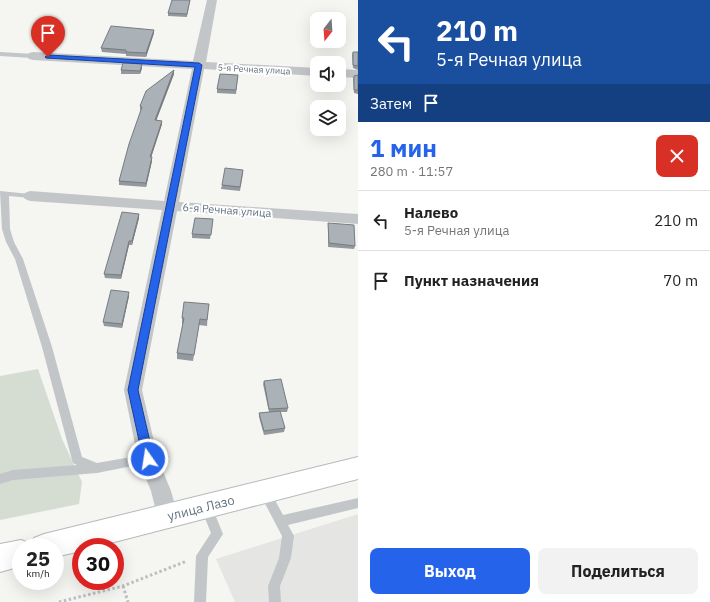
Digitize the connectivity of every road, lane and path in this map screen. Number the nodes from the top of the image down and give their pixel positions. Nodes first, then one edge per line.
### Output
1 (212, 0) edge
2 (0, 54) edge
3 (33, 56) joint
4 (199, 65) junction
5 (310, 72) edge
6 (346, 73) edge
7 (358, 74) edge
8 (5, 194) edge
9 (30, 196) joint
10 (170, 206) junction
11 (358, 219) edge
12 (148, 459) junction
13 (97, 468) junction
14 (358, 468) edge
15 (0, 479) edge
16 (265, 492) junction
17 (358, 503) edge
18 (206, 506) junction
19 (167, 516) junction
20 (281, 521) junction
21 (64, 542) edge
22 (12, 555) edge
23 (202, 556) junction
24 (0, 558) edge
25 (124, 586) edge
26 (124, 589) edge
27 (107, 590) edge
28 (59, 602) edge
29 (128, 602) edge
30 (200, 602) edge
31 (275, 602) edge

1 - 4 street
2 - 3 lane, 5-я Речная улица
3 - 4 street, 5-я Речная улица
4 - 5 street, 5-я Речная улица
4 - 10 street
6 - 7 street
8 - 9 lane, 6-я Речная улица
8 - 13 lane
9 - 10 street, 6-я Речная улица
10 - 11 street, 6-я Речная улица
10 - 12 street
12 - 13 lane
12 - 19 street
13 - 15 lane
14 - 16 main road, улица Лазо
16 - 18 main road, улица Лазо
16 - 20 lane
17 - 20 lane
18 - 19 main road, улица Лазо
18 - 23 lane
19 - 21 main road, улица Лазо
20 - 31 lane
22 - 24 main road
23 - 25 path
23 - 30 lane
26 - 29 path
27 - 28 path

